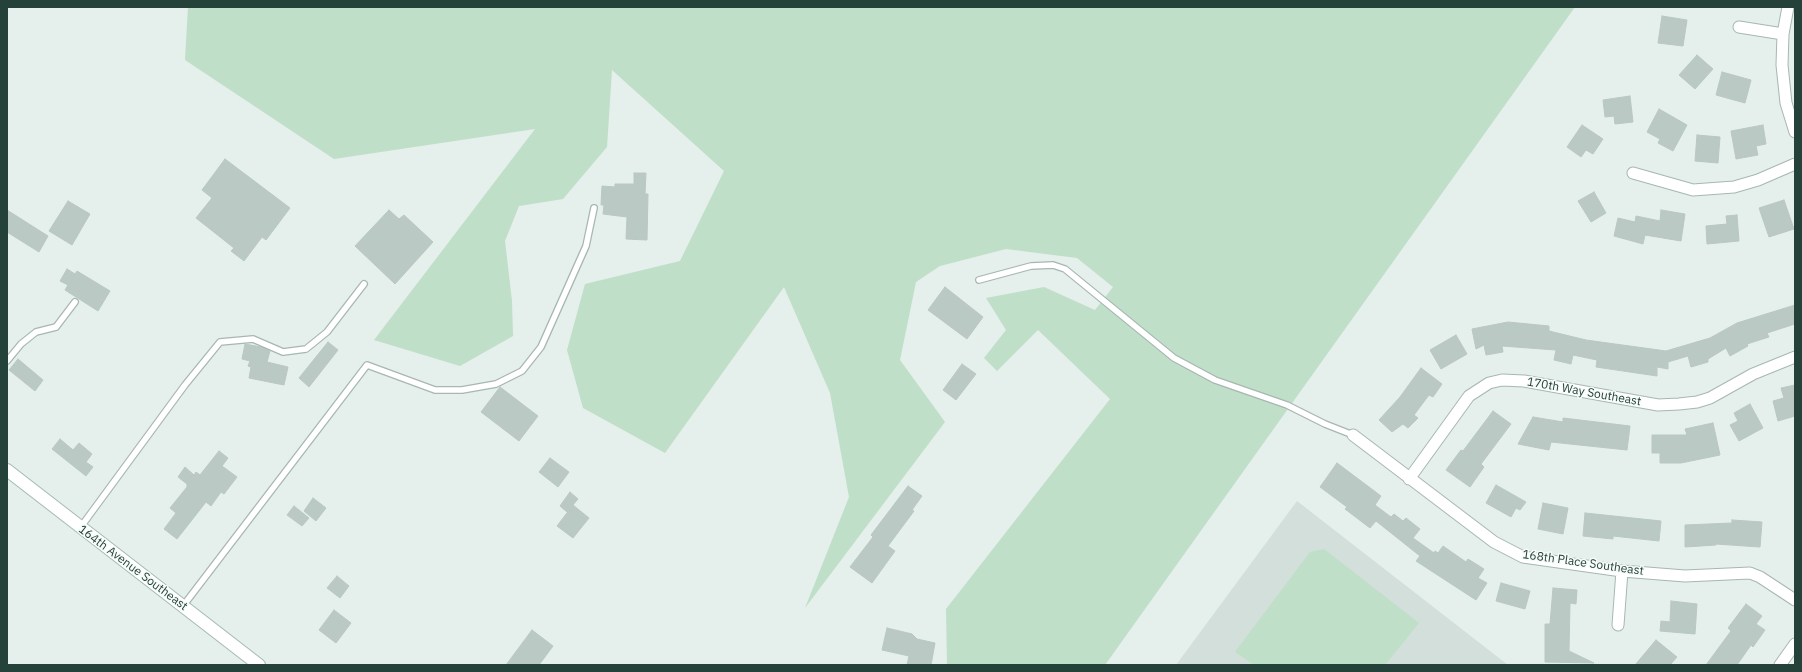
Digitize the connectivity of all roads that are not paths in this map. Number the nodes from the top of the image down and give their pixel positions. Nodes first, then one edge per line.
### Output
1 (1788, 7) edge
2 (1740, 27) dead end
3 (1783, 34) junction
4 (1795, 132) edge
5 (1795, 164) edge
6 (1633, 173) dead end
7 (594, 208) dead end
8 (979, 280) dead end
9 (364, 284) dead end
10 (76, 302) dead end
11 (1795, 357) edge
12 (7, 361) edge
13 (1353, 436) joint
14 (7, 470) edge
15 (1409, 479) junction
16 (80, 528) junction
17 (1622, 571) junction
18 (1795, 600) edge
19 (183, 606) junction
20 (1618, 625) dead end
21 (1795, 644) edge
22 (259, 665) edge
23 (1780, 665) edge

1 - 3 street
2 - 3 street
3 - 4 street
5 - 6 street
7 - 19 lane
8 - 13 lane
9 - 16 lane
10 - 12 lane
11 - 15 street, 170th Way Southeast
13 - 15 street, 168th Place Southeast
14 - 16 street, 164th Avenue Southeast
15 - 17 street, 168th Place Southeast
16 - 19 street, 164th Avenue Southeast
17 - 18 street, 168th Place Southeast
17 - 20 street
19 - 22 street, 164th Avenue Southeast
21 - 23 street

